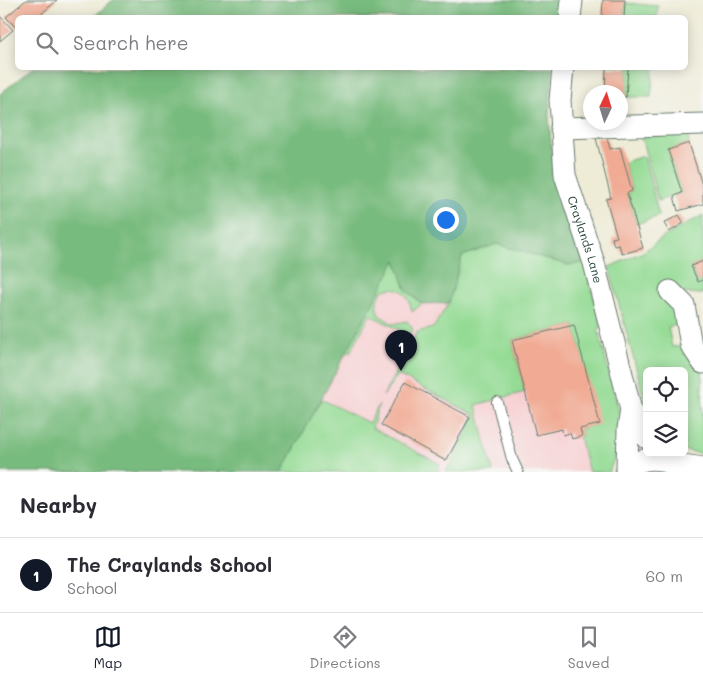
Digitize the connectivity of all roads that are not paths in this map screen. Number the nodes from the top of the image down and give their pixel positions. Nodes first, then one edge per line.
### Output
1 (572, 0) edge
2 (570, 15) edge
3 (563, 70) edge
4 (703, 124) edge
5 (561, 128) junction
6 (686, 300) edge
7 (703, 364) edge
8 (496, 402) dead end
9 (632, 410) junction
10 (643, 431) edge
11 (668, 462) edge
12 (703, 468) edge
13 (627, 471) edge
14 (518, 472) edge

1 - 2 street
3 - 5 street, Craylands Lane
4 - 5 street
5 - 9 street, Craylands Lane
6 - 7 street
8 - 14 lane
9 - 10 street, Craylands Lane
9 - 13 street, Craylands Lane
11 - 12 street, Craylands Lane
11 - 13 street, Craylands Lane

